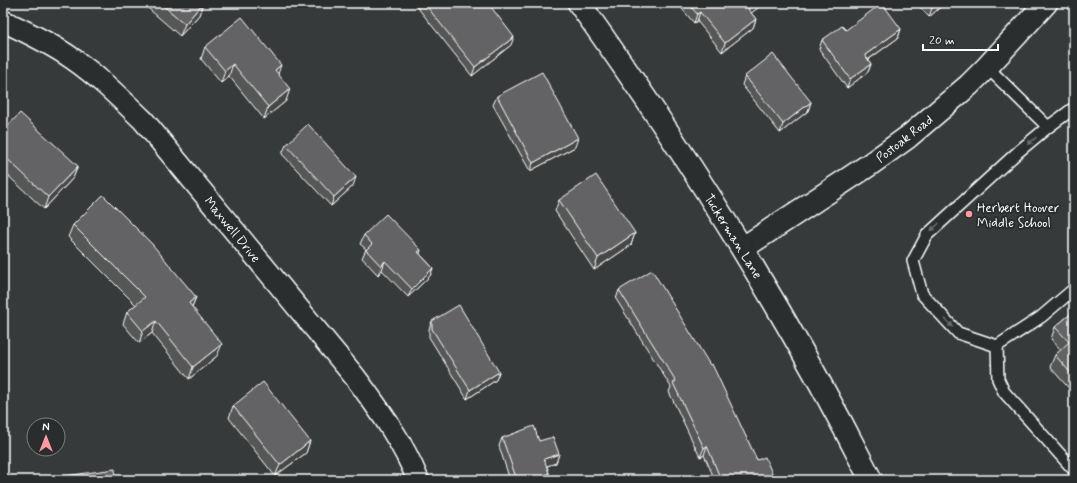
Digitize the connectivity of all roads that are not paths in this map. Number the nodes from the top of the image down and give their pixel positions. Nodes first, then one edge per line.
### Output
1 (579, 3) edge
2 (1046, 3) edge
3 (3, 21) edge
4 (987, 67) junction
5 (1074, 108) edge
6 (1048, 127) junction
7 (743, 248) junction
8 (1074, 289) edge
9 (997, 346) junction
10 (1074, 470) edge
11 (418, 480) edge
12 (871, 480) edge

1 - 7 main road, Tuckerman Lane
2 - 4 main road, Postoak Road
3 - 11 street, Maxwell Drive
4 - 6 lane
4 - 7 main road, Postoak Road
5 - 6 lane
6 -> 9 lane
7 - 12 main road, Tuckerman Lane
8 - 9 lane
9 - 10 lane

